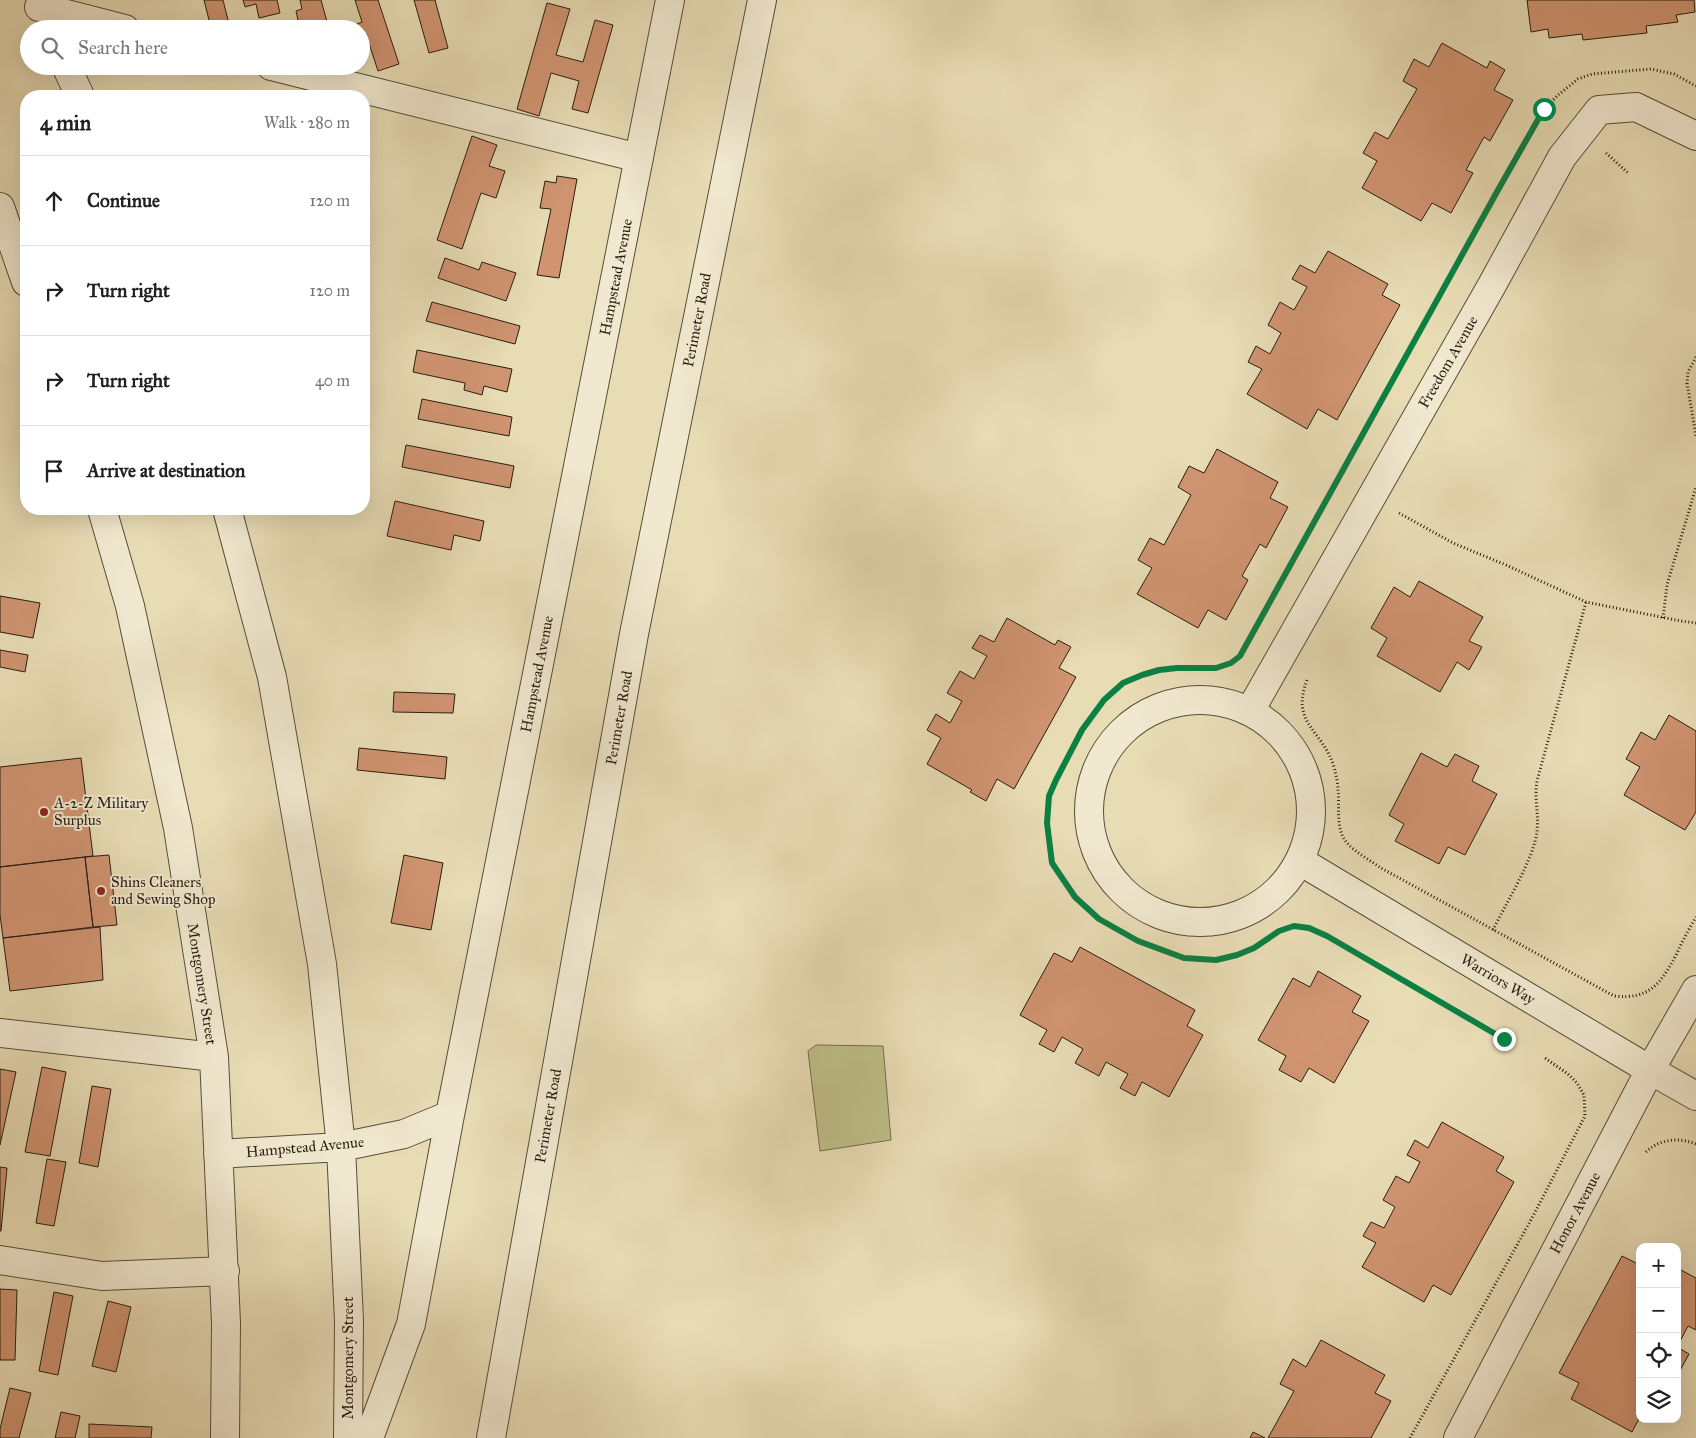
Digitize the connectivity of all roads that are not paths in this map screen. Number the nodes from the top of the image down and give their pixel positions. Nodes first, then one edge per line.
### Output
1 (670, 0) edge
2 (762, 0) edge
3 (41, 12) edge
4 (81, 20) edge
5 (70, 75) edge
6 (307, 75) edge
7 (77, 90) edge
8 (367, 90) edge
9 (370, 91) edge
10 (1696, 136) edge
11 (639, 158) junction
12 (0, 207) edge
13 (20, 265) edge
14 (104, 515) edge
15 (229, 515) edge
16 (1251, 709) junction
17 (1300, 861) junction
18 (1696, 990) edge
19 (0, 1033) edge
20 (214, 1057) junction
21 (1650, 1070) junction
22 (1696, 1096) edge
23 (450, 1116) junction
24 (341, 1146) junction
25 (218, 1154) junction
26 (0, 1260) edge
27 (225, 1272) junction
28 (225, 1438) edge
29 (348, 1438) edge
30 (369, 1438) edge
31 (491, 1438) edge
32 (1458, 1438) edge

1 - 11 street, Hampstead Avenue
2 - 31 street, Perimeter Road
3 - 4 street
5 - 7 street
6 - 8 street
9 - 11 street
10 - 16 street, Freedom Avenue
11 - 23 street, Hampstead Avenue
12 - 13 street
14 - 20 street, Montgomery Street
15 - 24 street, Montgomery Street
16 - 17 street
16 - 17 street
17 - 21 street, Warriors Way
18 - 21 street, Honor Avenue
19 - 20 street
20 - 25 street, Montgomery Street
21 - 22 street, Warriors Way
21 - 32 street, Honor Avenue
23 - 24 street, Hampstead Avenue
23 - 30 street
24 - 25 street, Hampstead Avenue
24 - 29 street, Montgomery Street
25 - 27 street, Montgomery Street
26 - 27 street
27 - 28 street, Montgomery Street

